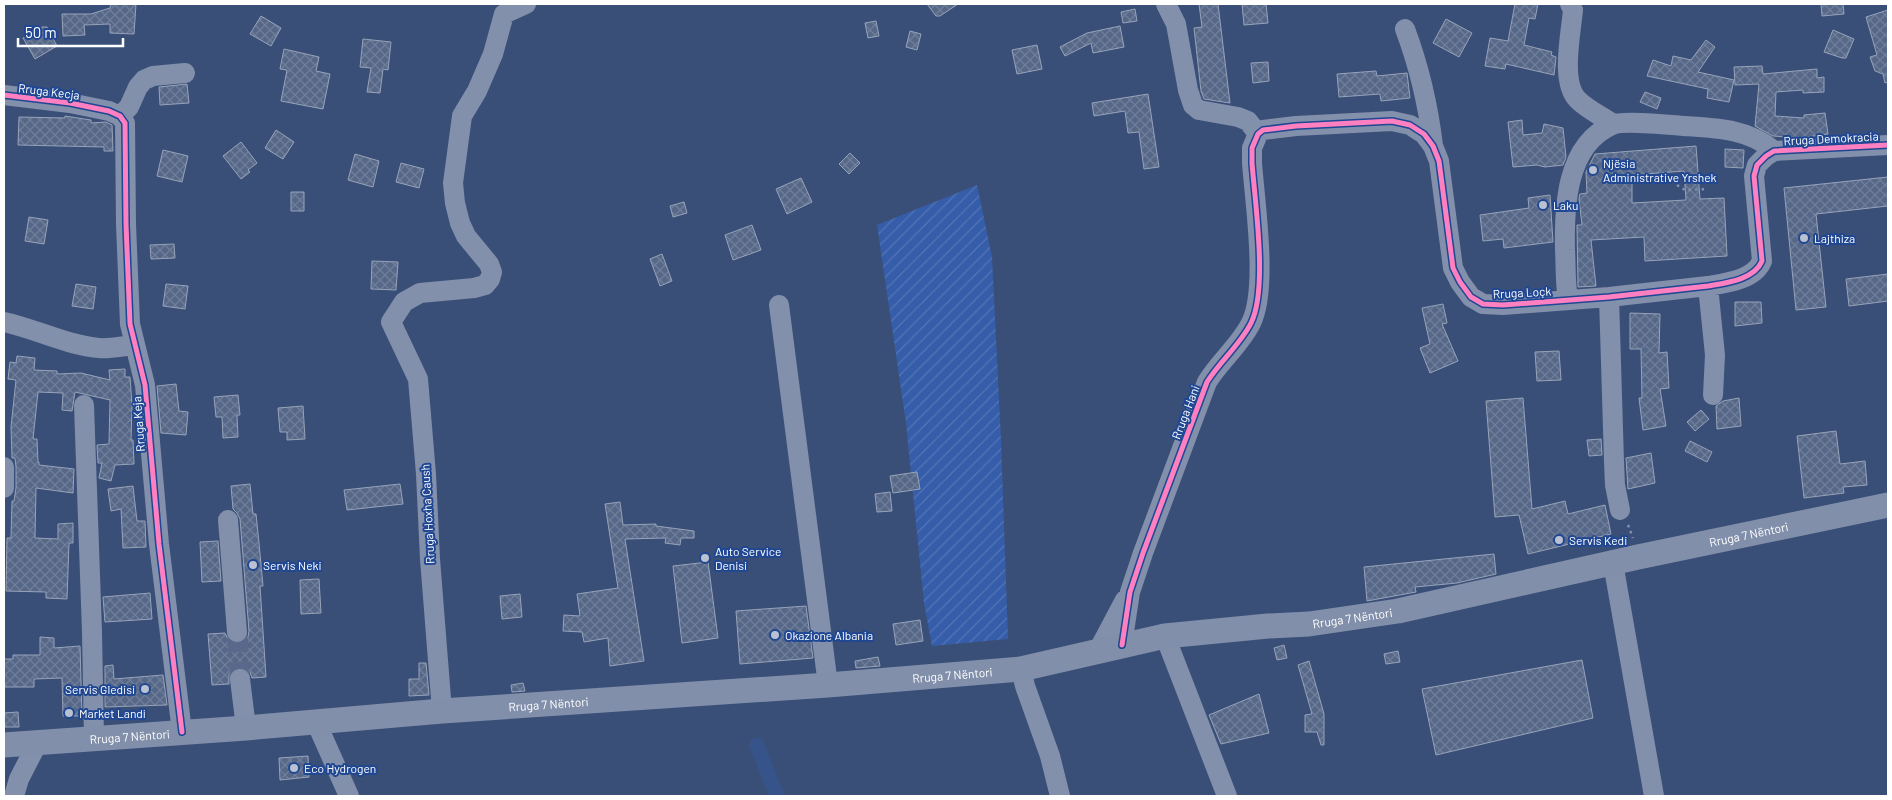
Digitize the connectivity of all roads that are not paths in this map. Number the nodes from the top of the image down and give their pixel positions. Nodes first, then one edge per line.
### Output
1 (526, 4) edge
2 (1166, 4) edge
3 (1569, 6) edge
4 (1405, 29) dead end
5 (185, 73) dead end
6 (4, 95) edge
7 (120, 116) junction
8 (1614, 124) junction
9 (1258, 134) junction
10 (1888, 145) edge
11 (1433, 146) junction
12 (1774, 151) junction
13 (1708, 286) junction
14 (1609, 297) junction
15 (1568, 299) junction
16 (779, 305) dead end
17 (4, 322) edge
18 (134, 345) junction
19 (1713, 394) dead end
20 (84, 405) dead end
21 (4, 468) edge
22 (4, 488) edge
23 (1888, 505) edge
24 (1620, 510) road end
25 (228, 520) dead end
26 (1613, 563) junction
27 (1130, 592) junction
28 (237, 632) tunnel mouth
29 (1165, 636) junction
30 (1122, 645) junction
31 (1098, 650) junction
32 (1021, 669) junction
33 (240, 679) tunnel mouth
34 (828, 685) junction
35 (442, 712) junction
36 (316, 722) junction
37 (246, 728) junction
38 (182, 732) junction
39 (94, 738) junction
40 (38, 742) junction
41 (4, 744) edge
42 (14, 796) edge
43 (349, 796) edge
44 (1060, 796) edge
45 (1227, 796) edge
46 (1654, 796) edge

1 - 35 street, Rruga Hoxha Caush
2 - 9 street
3 - 8 street
4 - 11 street
5 - 7 street
6 - 7 street, Rruga Kecja
7 - 18 street, Rruga Keja
8 - 12 street, Rruga Demokracia
8 - 15 street
9 - 11 street, Rruga Loçk
9 - 27 street, Rruga Hani
10 - 12 street, Rruga Demokracia
11 - 15 street, Rruga Loçk
12 - 13 street, Rruga Loçk
13 - 14 street, Rruga Loçk
13 - 19 street
14 - 15 street, Rruga Loçk
14 - 24 street
16 - 34 street
17 - 18 street
18 - 38 street, Rruga Keja
20 - 39 street
21 - 22 street
23 - 26 main road, Rruga 7 Nëntori
25 - 28 street
26 - 29 main road, Rruga 7 Nëntori
26 - 46 street
27 - 30 street, Rruga Hani
27 - 31 street, Rruga Hani
29 - 30 main road, Rruga 7 Nëntori
29 - 45 street
30 - 31 main road, Rruga 7 Nëntori
31 - 32 main road, Rruga 7 Nëntori
32 - 34 main road, Rruga 7 Nëntori
32 - 44 street
33 - 37 street
34 - 35 main road, Rruga 7 Nëntori
35 - 36 main road, Rruga 7 Nëntori
36 - 37 main road, Rruga 7 Nëntori
36 - 43 street
37 - 38 main road, Rruga 7 Nëntori
38 - 39 main road, Rruga 7 Nëntori
39 - 40 main road, Rruga 7 Nëntori
40 - 41 main road, Rruga 7 Nëntori
40 - 42 street

